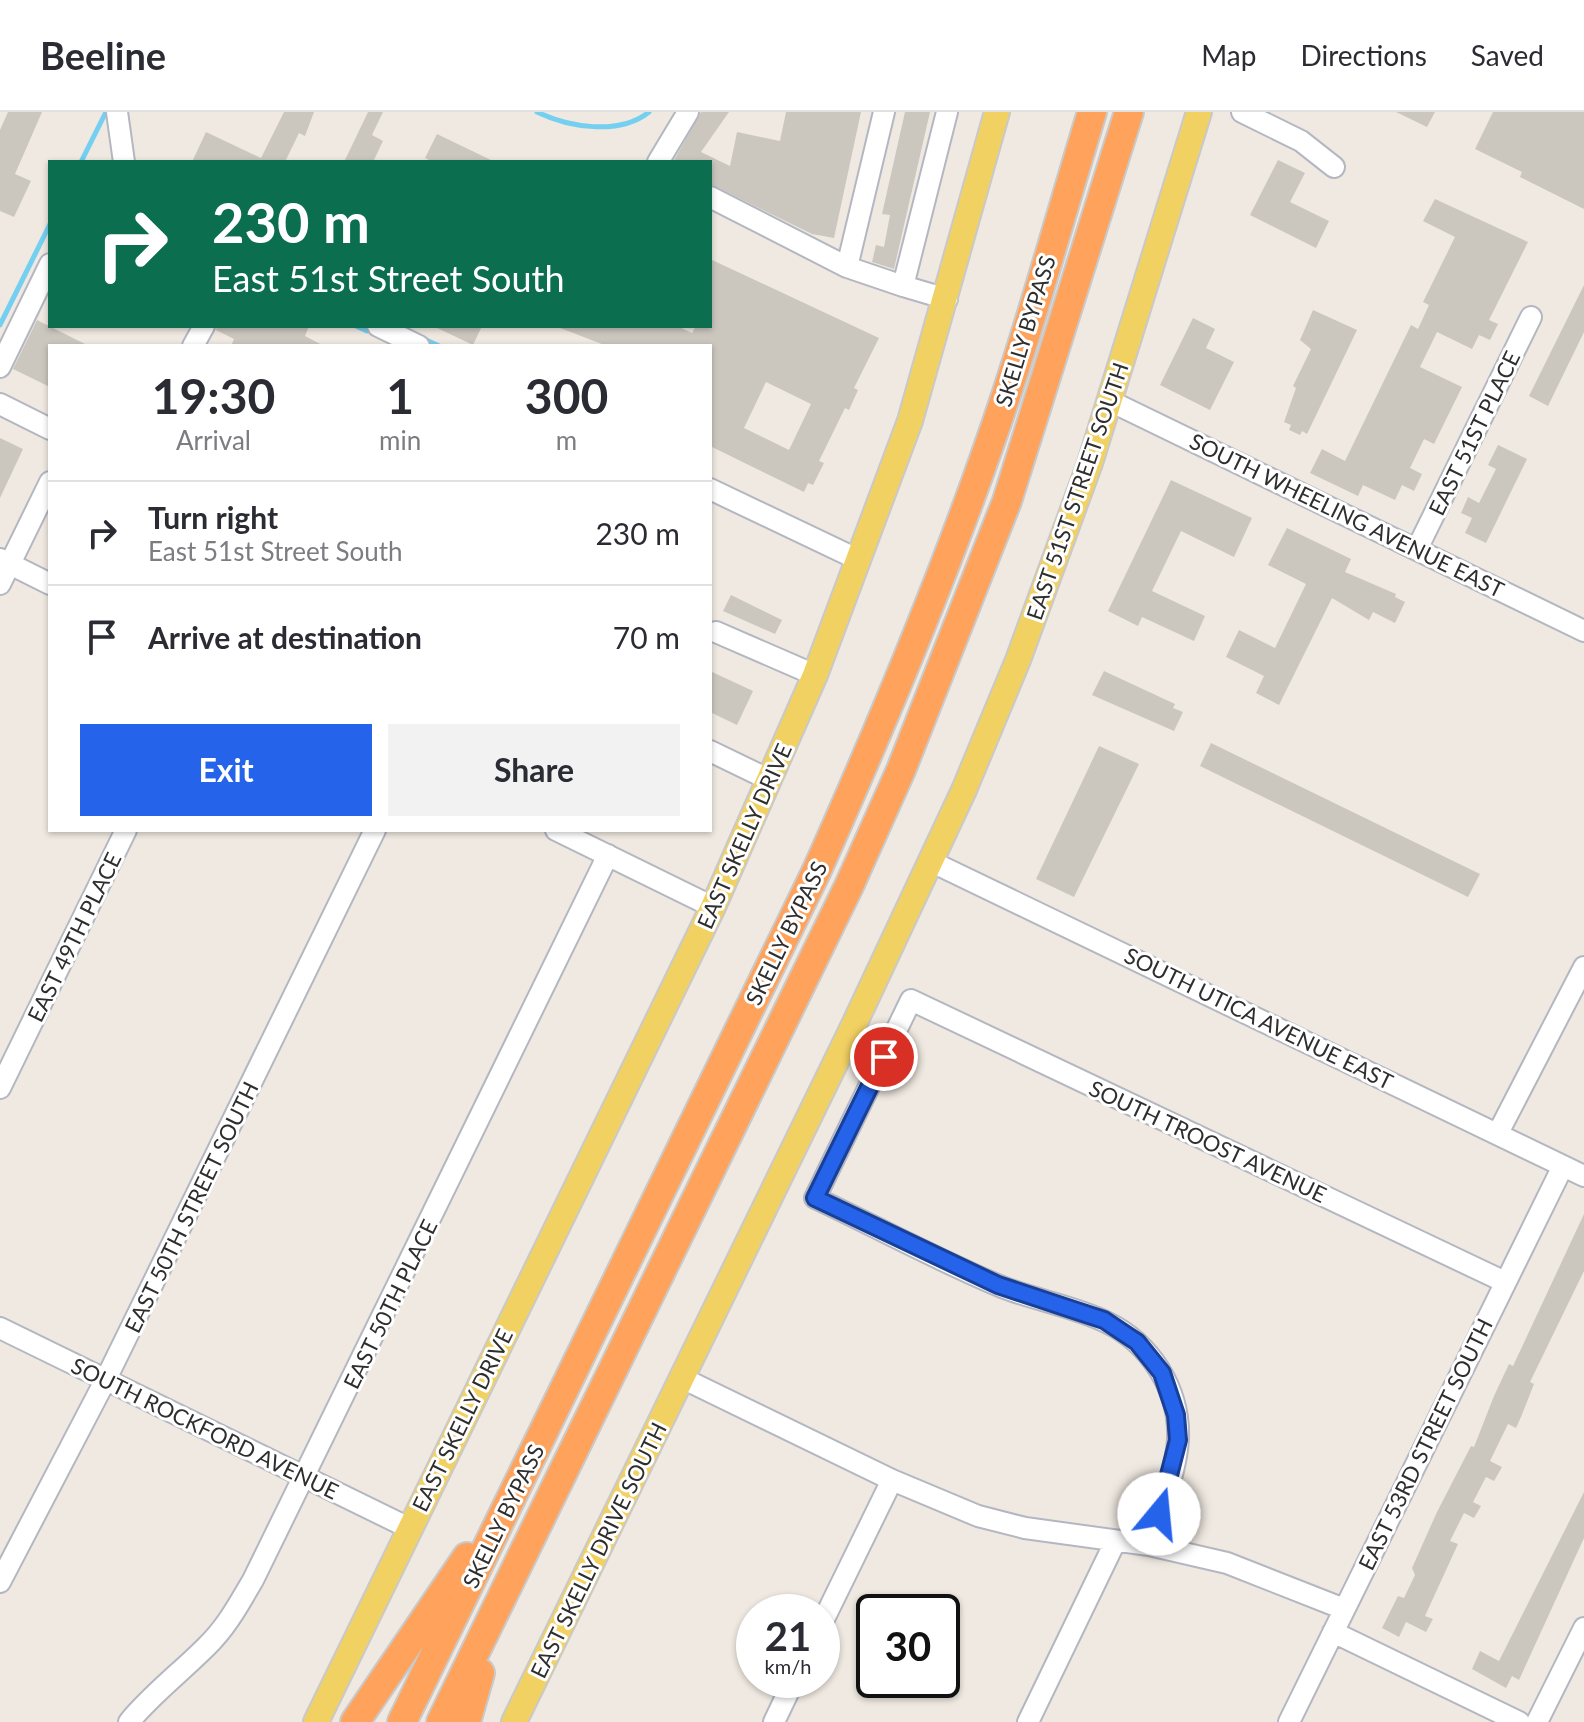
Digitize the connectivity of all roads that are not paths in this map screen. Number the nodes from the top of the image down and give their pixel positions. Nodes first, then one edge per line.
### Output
1 (117, 112) edge
2 (688, 112) edge
3 (884, 112) edge
4 (947, 112) edge
5 (997, 112) edge
6 (1073, 112) edge
7 (1092, 112) edge
8 (1199, 112) edge
9 (1242, 112) edge
10 (1128, 113) edge
11 (124, 160) edge
12 (659, 160) edge
13 (1334, 167) dead end
14 (712, 198) edge
15 (1052, 244) junction
16 (847, 267) junction
17 (48, 268) edge
18 (903, 286) junction
19 (947, 299) junction
20 (1531, 317) dead end
21 (382, 328) edge
22 (415, 344) edge
23 (0, 367) edge
24 (1110, 401) junction
25 (0, 404) edge
26 (48, 428) edge
27 (48, 486) edge
28 (712, 490) edge
29 (1417, 549) junction
30 (859, 560) junction
31 (5, 562) edge
32 (48, 583) edge
33 (0, 584) edge
34 (1584, 631) edge
35 (716, 632) dead end
36 (815, 675) junction
37 (712, 752) edge
38 (770, 780) junction
39 (125, 832) edge
40 (374, 832) edge
41 (560, 832) edge
42 (608, 855) junction
43 (932, 862) junction
44 (713, 907) junction
45 (1584, 967) edge
46 (0, 1088) edge
47 (1498, 1133) junction
48 (1563, 1166) junction
49 (1584, 1176) edge
50 (1505, 1282) junction
51 (0, 1328) edge
52 (682, 1378) junction
53 (106, 1379) junction
54 (305, 1477) junction
55 (522, 1478) junction
56 (892, 1480) junction
57 (409, 1528) junction
58 (1115, 1542) junction
59 (1149, 1545) junction
60 (0, 1582) edge
61 (836, 1594) edge
62 (503, 1595) junction
63 (1344, 1609) junction
64 (1584, 1628) edge
65 (1333, 1632) junction
66 (785, 1698) edge
67 (129, 1722) edge
68 (316, 1722) edge
69 (355, 1722) edge
70 (402, 1722) edge
71 (441, 1722) edge
72 (466, 1722) edge
73 (514, 1722) edge
74 (774, 1722) edge
75 (1028, 1722) edge
76 (1289, 1722) edge
77 (1519, 1722) edge
78 (1537, 1722) edge

1 - 11 street
2 - 12 street
3 - 16 street
4 - 18 street
5 - 19 main road, EAST SKELLY DRIVE
6 - 15 highway
7 - 15 highway, SKELLY BYPASS
8 - 24 main road, EAST 51ST STREET SOUTH
9 - 13 street
10 - 62 highway, SKELLY BYPASS
14 - 16 street
15 - 55 highway, SKELLY BYPASS
16 - 18 street
17 - 23 street
18 - 19 street
19 - 30 main road, EAST SKELLY DRIVE
20 - 29 street, EAST 51ST PLACE
21 - 22 street
24 - 29 street, SOUTH WHEELING AVENUE EAST
24 - 43 main road, EAST 51ST STREET SOUTH
25 - 26 street
27 - 31 street
28 - 30 street
29 - 34 street, SOUTH WHEELING AVENUE EAST
30 - 36 main road, EAST SKELLY DRIVE
31 - 32 street
31 - 33 street
35 - 36 street
36 - 38 main road, EAST SKELLY DRIVE
37 - 38 street
38 - 44 main road, EAST SKELLY DRIVE
39 - 46 street, EAST 49TH PLACE
40 - 53 street, EAST 50TH STREET SOUTH
41 - 42 street
42 - 44 street
42 - 54 street, EAST 50TH PLACE
43 - 47 street, SOUTH UTICA AVENUE EAST
43 - 52 main road
44 - 57 main road, EAST SKELLY DRIVE
45 - 47 street
47 - 48 street, SOUTH UTICA AVENUE EAST
48 - 49 street, SOUTH UTICA AVENUE EAST
48 - 50 street, EAST 53RD STREET SOUTH
50 - 59 street, SOUTH TROOST AVENUE
50 - 63 street, EAST 53RD STREET SOUTH
51 - 53 street, SOUTH ROCKFORD AVENUE
52 - 56 street
52 - 73 main road, EAST SKELLY DRIVE SOUTH
53 - 54 street, SOUTH ROCKFORD AVENUE
53 - 60 street, EAST 50TH STREET SOUTH
54 - 57 street, SOUTH ROCKFORD AVENUE
54 - 67 street, EAST 50TH PLACE
55 - 69 highway
55 - 70 highway, SKELLY BYPASS
56 - 58 street
56 - 61 street
57 - 68 main road
58 - 59 street
58 - 75 street
59 - 63 street
62 - 71 highway, SKELLY BYPASS
62 - 72 highway
63 - 65 street, EAST 53RD STREET SOUTH
64 - 78 street
65 - 76 street, EAST 53RD STREET SOUTH
65 - 77 street
66 - 74 street

